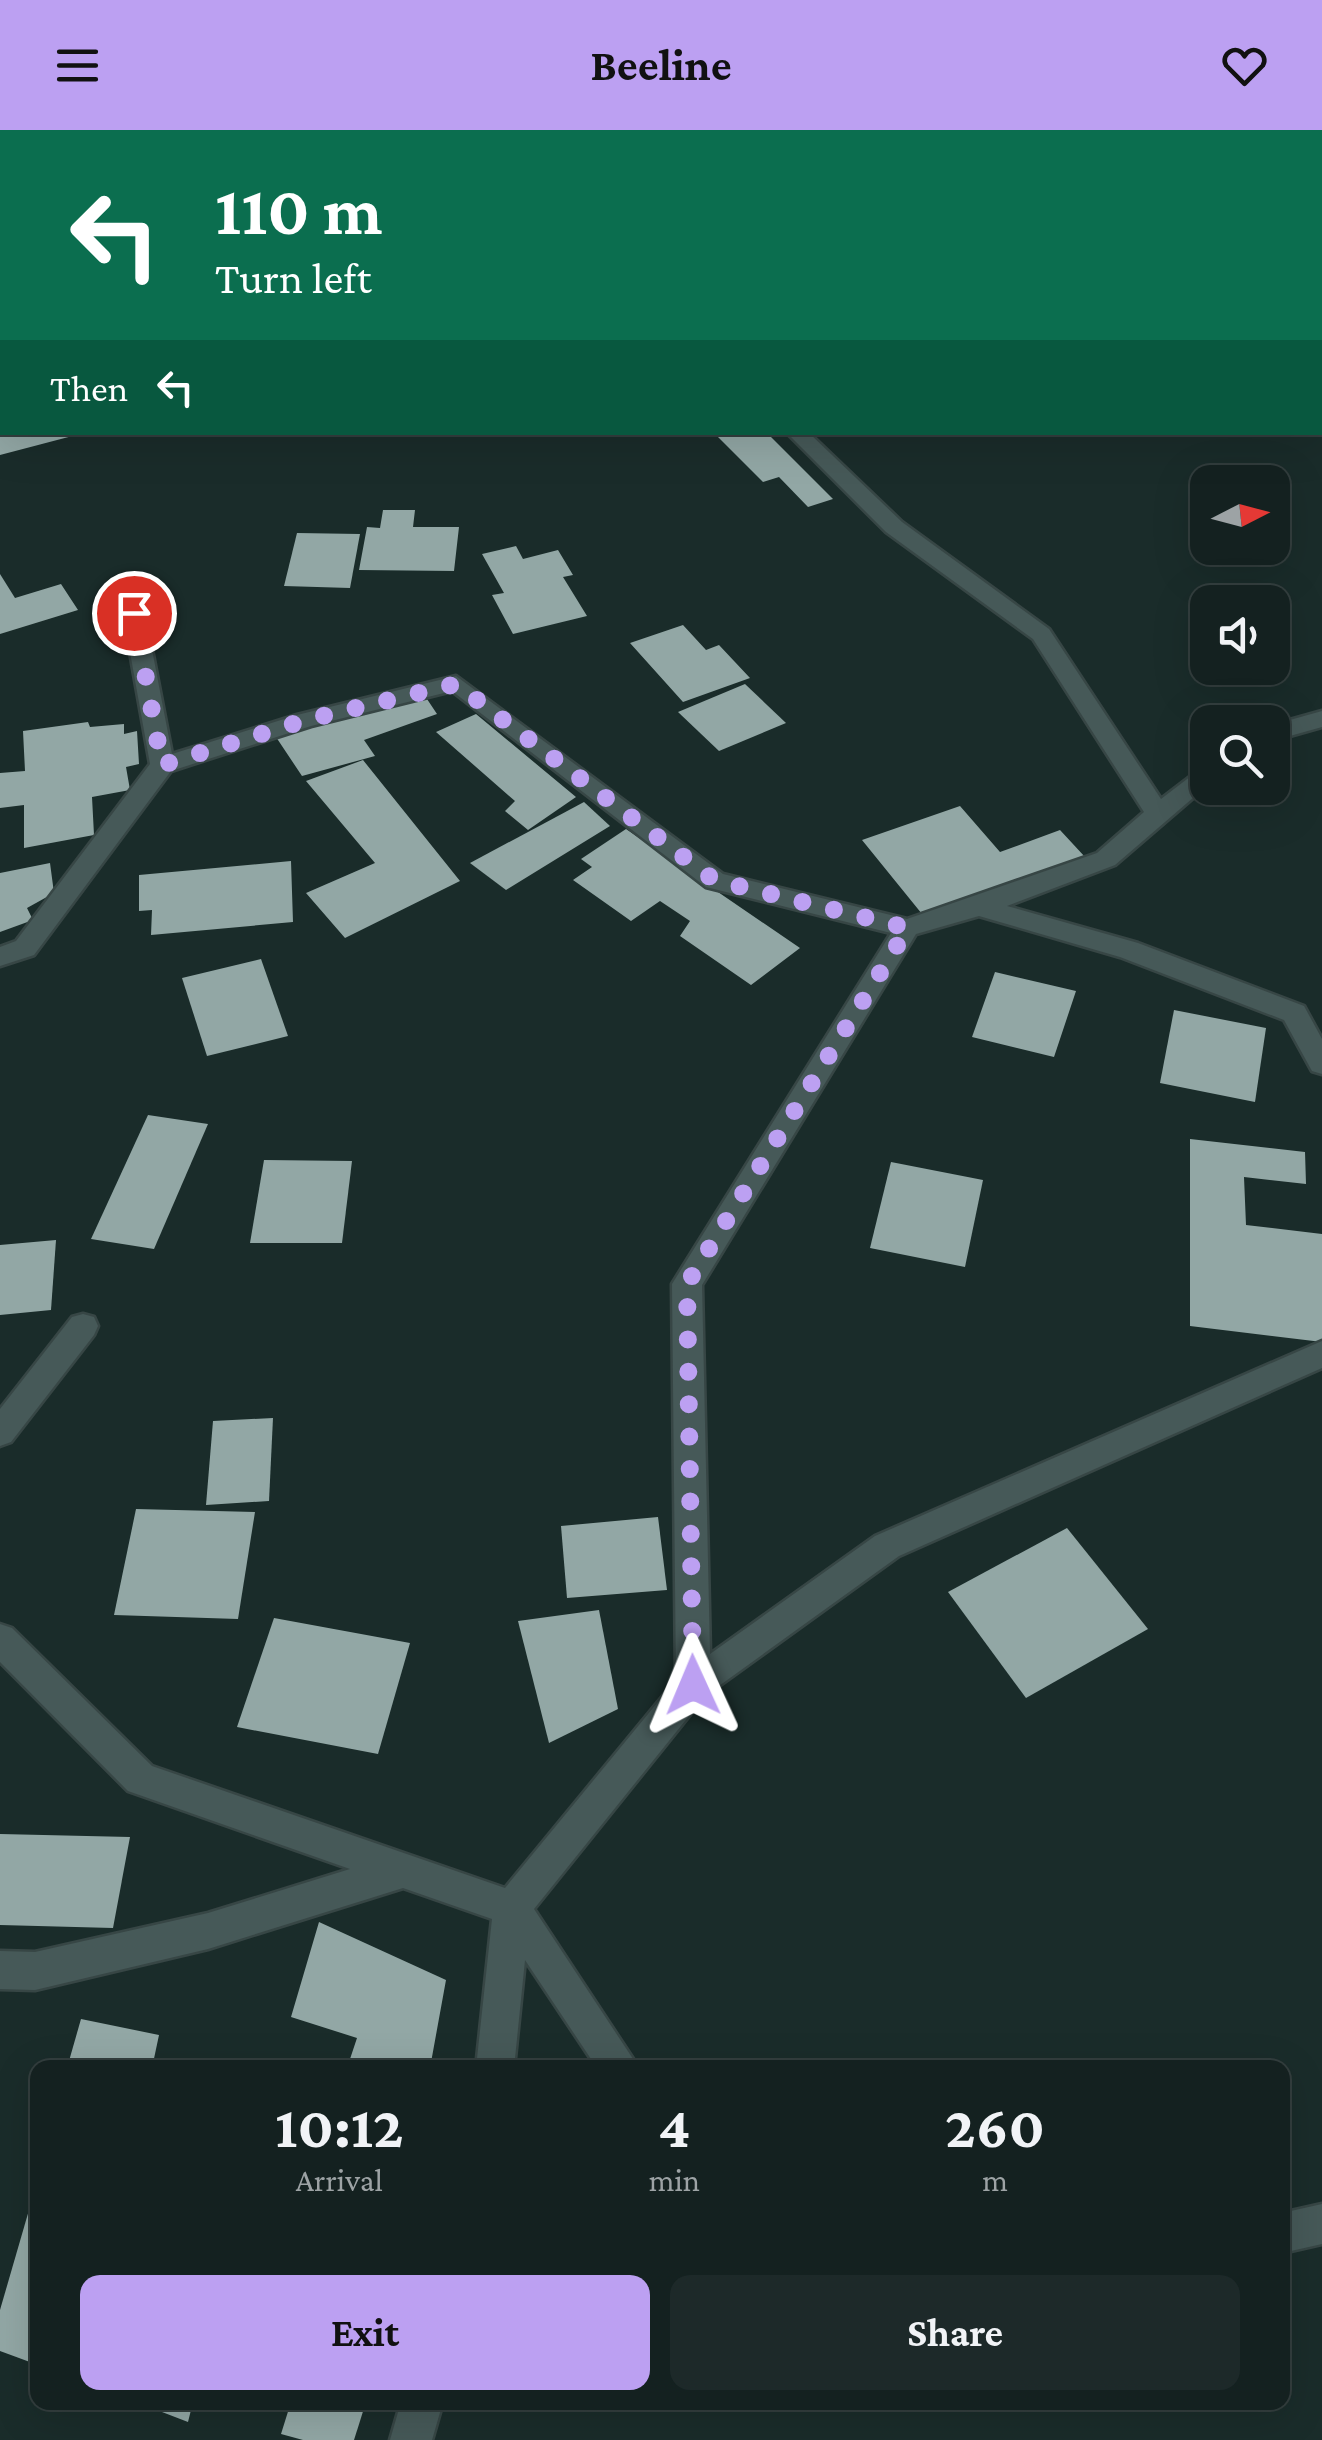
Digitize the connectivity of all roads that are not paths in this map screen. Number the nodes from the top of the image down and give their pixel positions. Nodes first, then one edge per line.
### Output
1 (799, 435) edge
2 (134, 613) dead end
3 (1322, 719) edge
4 (1290, 727) edge
5 (162, 765) junction
6 (1190, 786) edge
7 (1158, 814) junction
8 (979, 907) junction
9 (908, 928) junction
10 (0, 957) edge
11 (1322, 1064) edge
12 (83, 1326) dead end
13 (1322, 1354) edge
14 (0, 1433) edge
15 (0, 1640) edge
16 (693, 1685) junction
17 (403, 1870) junction
18 (512, 1908) junction
19 (0, 1970) edge
20 (496, 2060) edge
21 (615, 2060) edge
22 (1322, 2224) edge
23 (1290, 2230) edge
24 (420, 2410) edge
25 (411, 2440) edge

1 - 7 street
2 - 5 street
3 - 4 street
5 - 9 street
5 - 10 street
6 - 7 street
7 - 8 street
8 - 9 street
8 - 11 street
9 - 16 street
12 - 14 street
13 - 16 street
15 - 17 street
16 - 18 street
17 - 18 street
17 - 19 street
18 - 20 street
18 - 21 street
22 - 23 street
24 - 25 street

